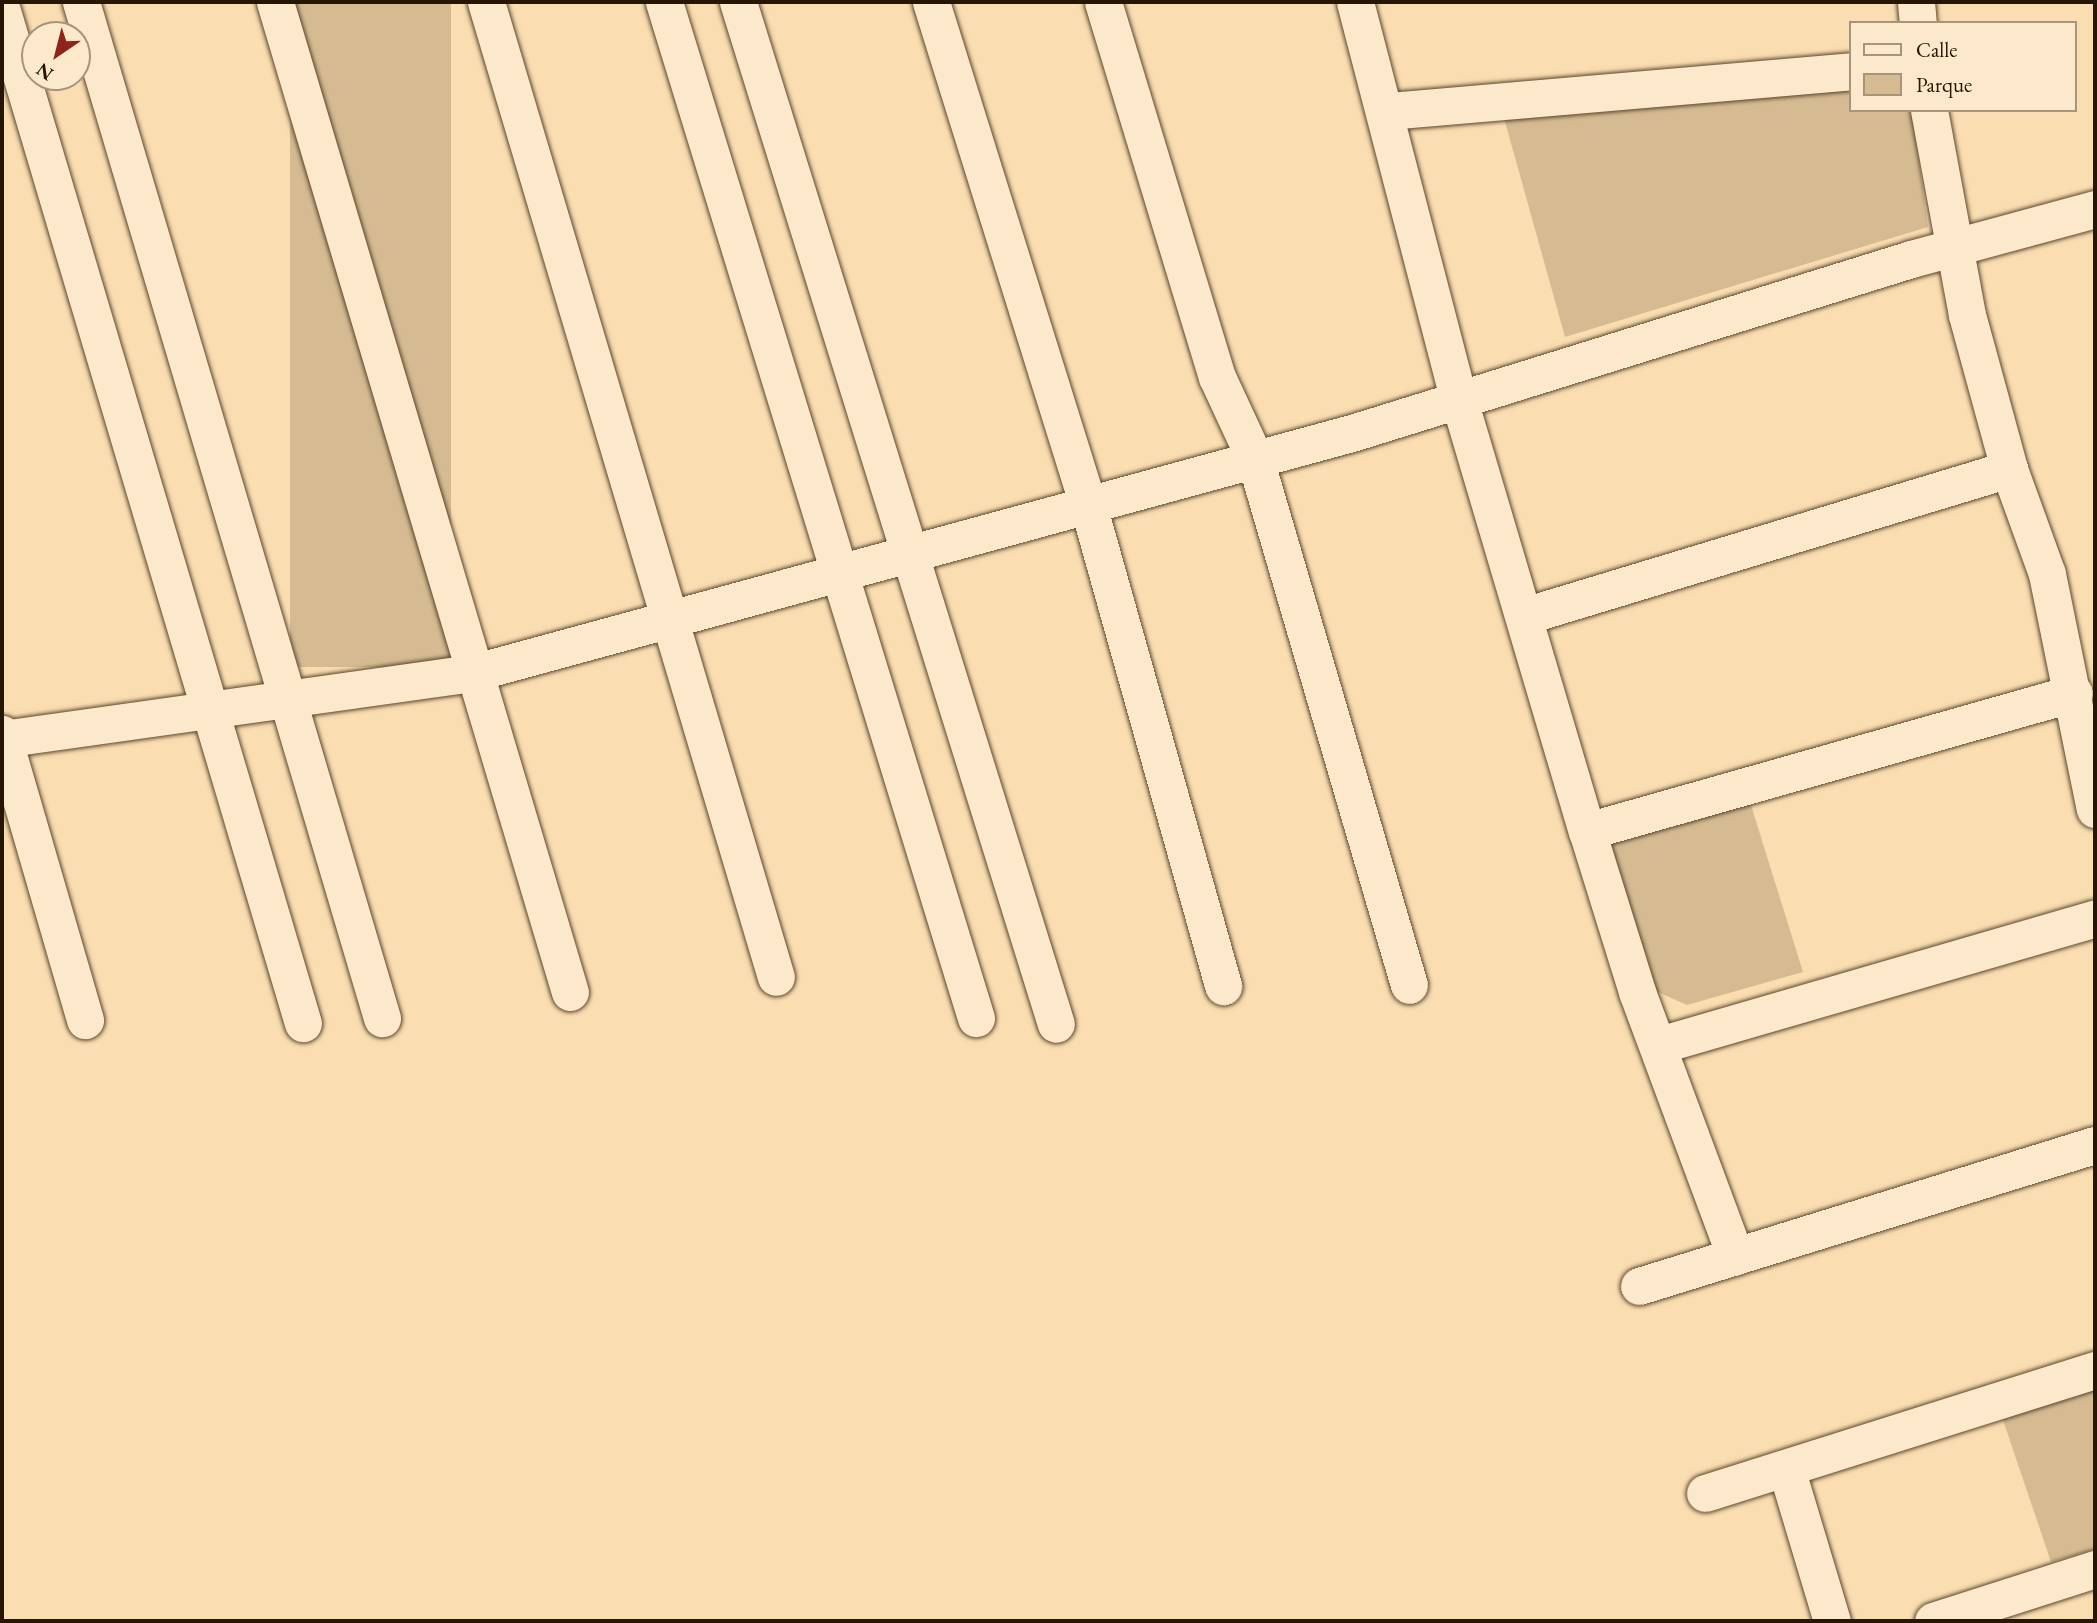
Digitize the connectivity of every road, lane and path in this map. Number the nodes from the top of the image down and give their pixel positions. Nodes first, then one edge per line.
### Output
1 (81, 2) edge
2 (275, 2) edge
3 (486, 2) edge
4 (664, 2) edge
5 (738, 2) edge
6 (932, 2) edge
7 (1103, 2) edge
8 (1355, 2) edge
9 (1916, 2) edge
10 (2, 11) edge
11 (1918, 21) edge
12 (1848, 71) edge
13 (1388, 111) junction
14 (1929, 112) edge
15 (2095, 209) edge
16 (1953, 250) junction
17 (1460, 400) junction
18 (1255, 459) junction
19 (2009, 469) junction
20 (1088, 505) junction
21 (909, 553) junction
22 (839, 572) junction
23 (1524, 616) junction
24 (670, 618) junction
25 (476, 672) junction
26 (2074, 693) junction
27 (287, 698) junction
28 (210, 709) junction
29 (2, 737) edge
30 (2095, 809) edge
31 (1587, 831) junction
32 (2095, 919) edge
33 (776, 977) dead end
34 (1409, 985) dead end
35 (1223, 986) dead end
36 (570, 992) dead end
37 (382, 1018) dead end
38 (976, 1018) dead end
39 (85, 1020) dead end
40 (303, 1023) dead end
41 (1056, 1024) dead end
42 (1659, 1045) junction
43 (2095, 1145) edge
44 (1735, 1256) junction
45 (1639, 1286) dead end
46 (2095, 1370) edge
47 (1786, 1468) junction
48 (1705, 1493) dead end
49 (2095, 1569) edge
50 (1832, 1621) edge
51 (1933, 1621) edge

1 - 27 street
2 - 25 street
3 - 24 street
4 - 22 street
5 - 21 street
6 - 20 street
7 - 18 street
8 - 13 street
9 - 11 street
10 - 28 street
12 - 13 street
13 - 17 street
14 - 16 street
15 - 16 street
16 - 17 street
16 - 19 street
17 - 18 street
17 - 23 street
18 - 20 street
18 - 34 street
19 - 23 street
19 - 26 street
20 - 21 street
20 - 35 street
21 - 22 street
21 - 41 street
22 - 24 street
22 - 38 street
23 - 31 street
24 - 25 street
24 - 33 street
25 - 27 street
25 - 36 street
26 - 30 street
26 - 31 street
27 - 28 street
27 - 37 street
28 - 29 street
28 - 40 street
29 - 39 street
31 - 42 street
32 - 42 street
42 - 44 street
43 - 44 street
44 - 45 street
46 - 47 street
47 - 48 street
47 - 50 street
49 - 51 street

